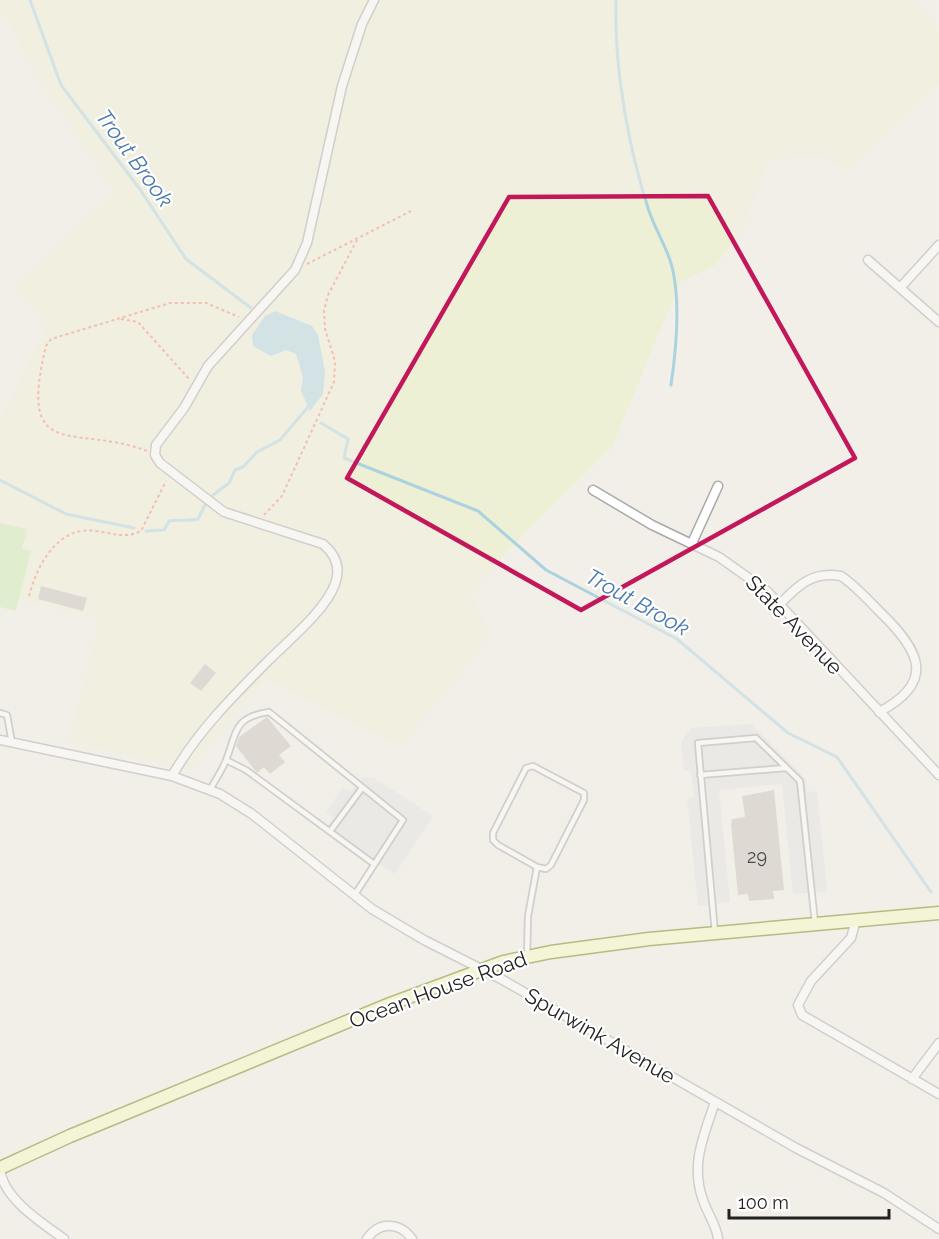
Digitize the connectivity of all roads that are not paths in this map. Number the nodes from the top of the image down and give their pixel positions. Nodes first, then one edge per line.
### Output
1 (374, 0) edge
2 (939, 245) edge
3 (868, 260) dead end
4 (900, 288) junction
5 (939, 322) edge
6 (718, 486) dead end
7 (593, 490) dead end
8 (692, 543) junction
9 (780, 604) junction
10 (879, 712) junction
11 (0, 713) edge
12 (0, 740) edge
13 (12, 743) junction
14 (226, 760) junction
15 (786, 768) junction
16 (700, 775) junction
17 (939, 775) edge
18 (171, 776) junction
19 (362, 788) junction
20 (209, 790) junction
21 (331, 830) junction
22 (374, 864) junction
23 (537, 867) junction
24 (354, 897) junction
25 (939, 913) edge
26 (856, 920) junction
27 (815, 923) junction
28 (715, 933) junction
29 (527, 957) junction
30 (483, 970) junction
31 (939, 1042) edge
32 (912, 1079) junction
33 (939, 1094) edge
34 (715, 1102) junction
35 (0, 1168) edge
36 (939, 1229) edge
37 (64, 1239) edge
38 (367, 1239) edge
39 (412, 1239) edge
40 (718, 1239) edge

1 - 18 street
2 - 4 street
3 - 4 street
4 - 5 street
6 - 8 street
7 - 8 street, State Avenue
8 - 9 street, State Avenue
9 - 10 street, State Avenue
9 - 10 street
10 - 17 street, State Avenue
11 - 13 lane
12 - 13 street, Spurwink Avenue
13 - 18 street, Spurwink Avenue
14 - 19 lane
14 - 20 lane
14 - 21 lane
15 - 16 lane
15 - 16 lane
15 - 27 lane
16 - 28 lane
18 - 20 street, Spurwink Avenue
19 - 21 lane
19 - 22 lane
20 - 24 street, Spurwink Avenue
21 - 22 lane
22 - 24 lane
23 - 23 lane
23 - 29 lane
24 - 30 street, Spurwink Avenue
25 - 26 main road, Ocean House Road
26 - 27 main road, Ocean House Road
26 - 32 street
27 - 28 main road, Ocean House Road
28 - 29 main road, Ocean House Road
29 - 30 main road, Ocean House Road
30 - 34 street, Spurwink Avenue
30 - 35 main road, Ocean House Road
31 - 32 street
32 - 33 street
34 - 36 street, Spurwink Avenue
34 - 40 street
35 - 37 street
38 - 39 street

